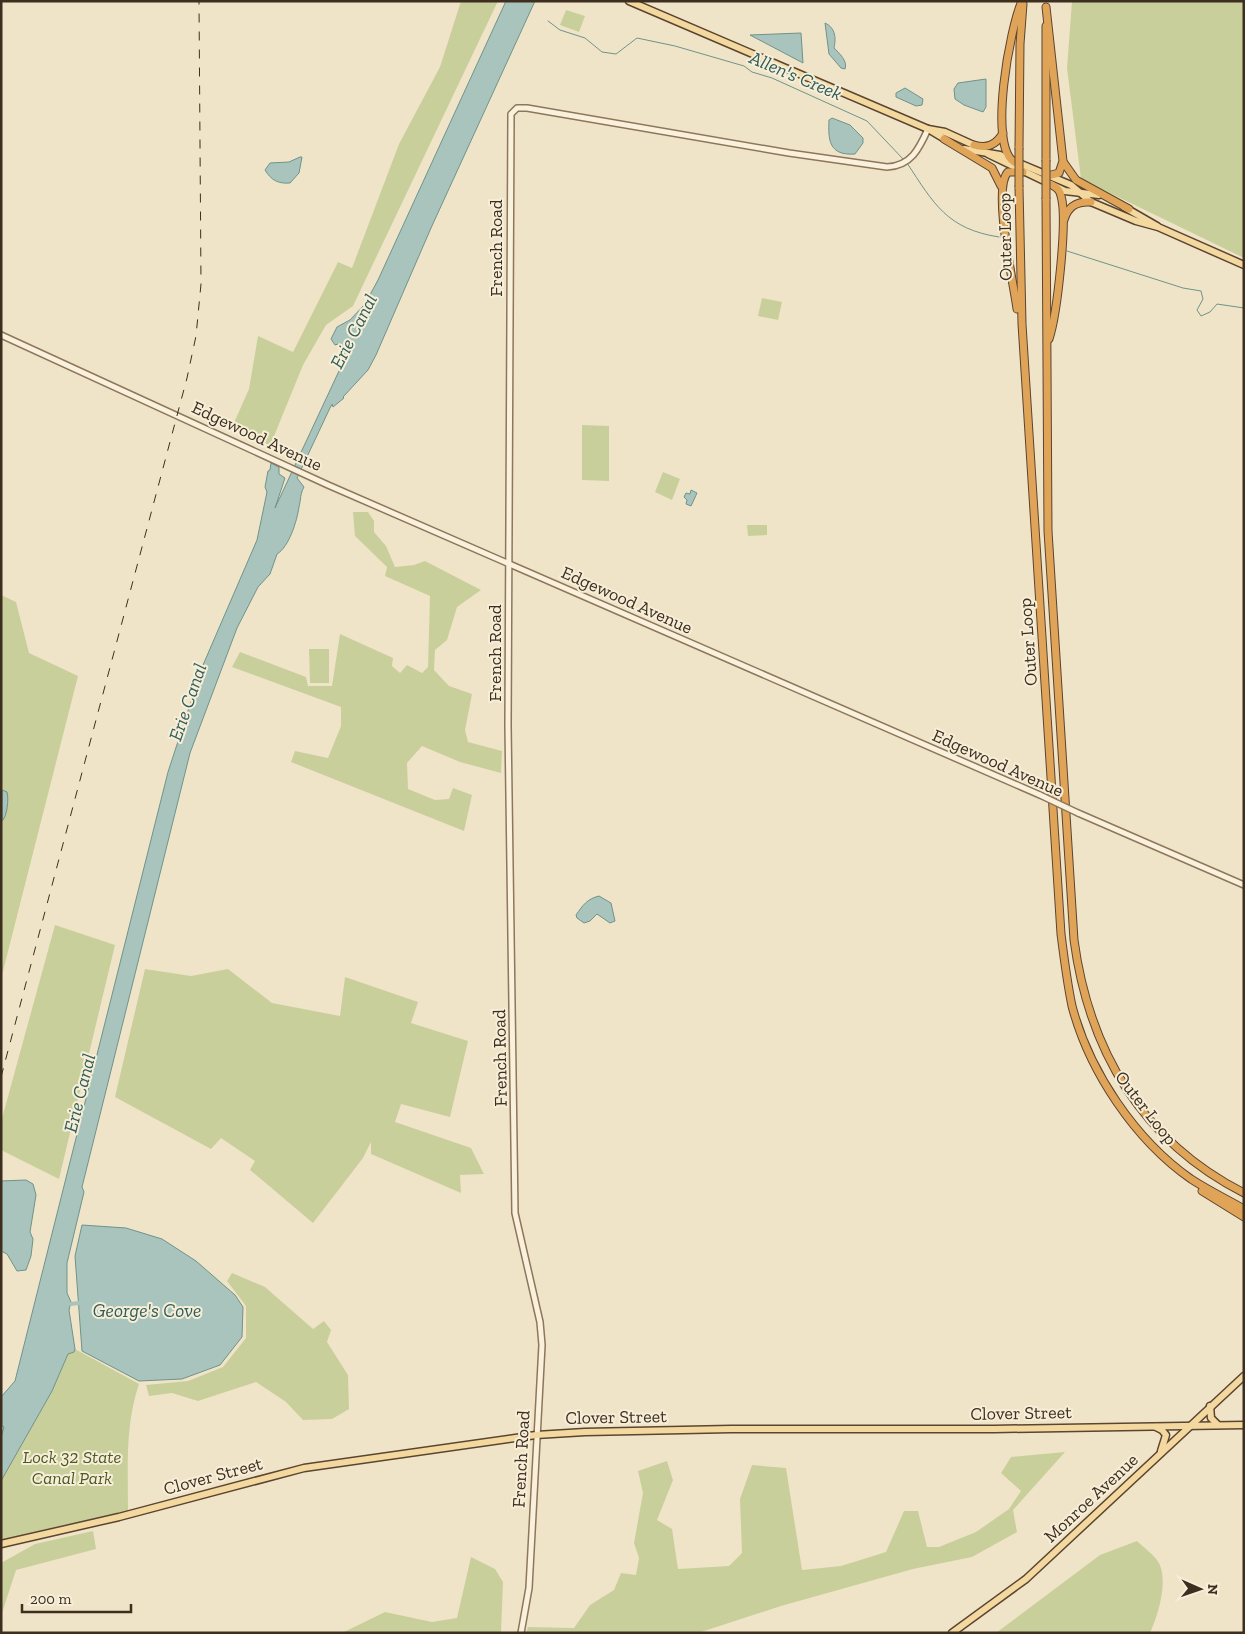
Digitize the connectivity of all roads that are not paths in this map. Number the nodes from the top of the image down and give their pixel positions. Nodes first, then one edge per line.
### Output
1 (629, 1) edge
2 (1023, 1) edge
3 (1046, 4) edge
4 (928, 129) junction
5 (1003, 132) junction
6 (944, 139) junction
7 (974, 144) junction
8 (987, 153) junction
9 (1063, 161) junction
10 (1014, 162) junction
11 (1023, 172) junction
12 (1047, 176) junction
13 (1052, 184) junction
14 (1078, 192) junction
15 (1003, 196) junction
16 (1091, 202) junction
17 (1129, 209) junction
18 (1158, 226) junction
19 (1062, 230) junction
20 (1244, 265) edge
21 (1022, 324) junction
22 (1, 335) edge
23 (1047, 347) junction
24 (508, 563) junction
25 (1244, 885) edge
26 (1190, 1178) junction
27 (1244, 1192) edge
28 (1244, 1209) edge
29 (1244, 1218) edge
30 (1244, 1376) edge
31 (1210, 1406) junction
32 (1219, 1425) junction
33 (1244, 1425) edge
34 (1155, 1426) junction
35 (1189, 1426) junction
36 (536, 1435) junction
37 (1160, 1454) junction
38 (1, 1544) edge
39 (520, 1633) edge
40 (952, 1633) edge

1 - 4 main road
2 - 5 highway
2 - 21 highway, Outer Loop, bridge
3 - 9 highway
3 - 23 highway, Outer Loop, bridge
4 - 6 main road
4 - 7 main road
4 - 24 street, French Road
5 - 7 highway
5 - 10 highway
6 - 8 main road
6 - 15 highway
7 - 8 main road
8 - 10 main road
8 - 11 main road
9 - 12 highway
9 - 17 highway
10 - 12 main road
11 - 13 main road
11 - 15 highway
12 - 14 main road
13 - 14 main road
13 - 19 highway
14 - 16 main road
14 - 17 main road
15 - 21 highway
16 - 18 main road
16 - 19 highway
17 - 18 main road
18 - 20 main road
19 - 23 highway
21 - 26 highway, Outer Loop
22 - 24 street, Edgewood Avenue
23 - 27 highway, Outer Loop
24 - 25 street, Edgewood Avenue, bridge
24 - 36 street, French Road
26 - 28 highway, Outer Loop
26 - 29 highway
30 - 31 main road, Monroe Avenue
31 - 32 main road
31 - 35 main road, Monroe Avenue
32 - 33 main road, Clover Street
32 - 35 main road, Clover Street
34 - 35 main road, Clover Street
34 - 36 main road, Clover Street
34 - 37 main road
35 - 37 main road, Monroe Avenue
36 - 38 main road, Clover Street
36 - 39 street, French Road
37 - 40 main road, Monroe Avenue

